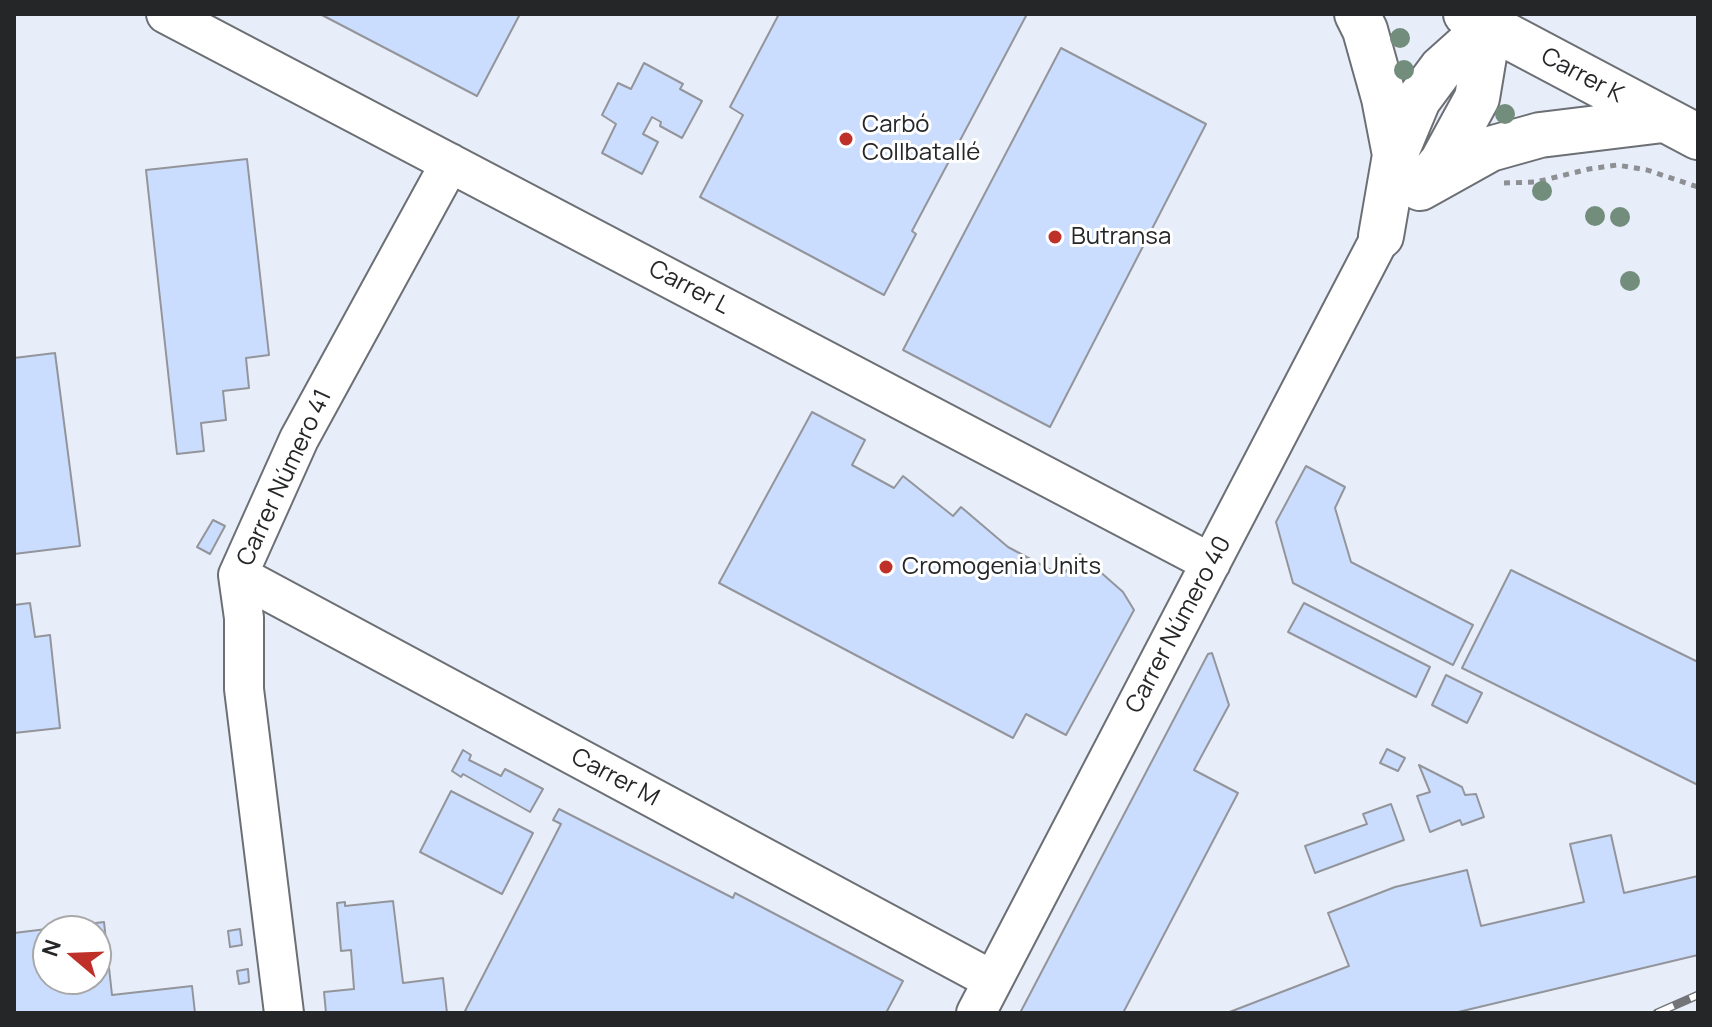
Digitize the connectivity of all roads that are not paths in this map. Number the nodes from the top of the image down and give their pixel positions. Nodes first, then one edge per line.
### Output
1 (166, 14) edge
2 (1357, 14) edge
3 (1478, 20) edge
4 (1681, 129) edge
5 (450, 163) junction
6 (1408, 172) junction
7 (1381, 236) joint
8 (1211, 563) junction
9 (238, 575) junction
10 (984, 997) edge
11 (284, 1013) edge

1 - 5 street, Carrer L
2 - 6 main road
3 - 4 main road, Carrer K
3 - 6 main road
4 - 6 main road
5 - 8 street, Carrer L
5 - 9 street, Carrer Número 41
6 - 7 main road
7 - 8 street, Carrer Número 40
8 - 10 street, Carrer Número 40
9 - 10 street, Carrer M
9 - 11 street, Carrer Número 41

